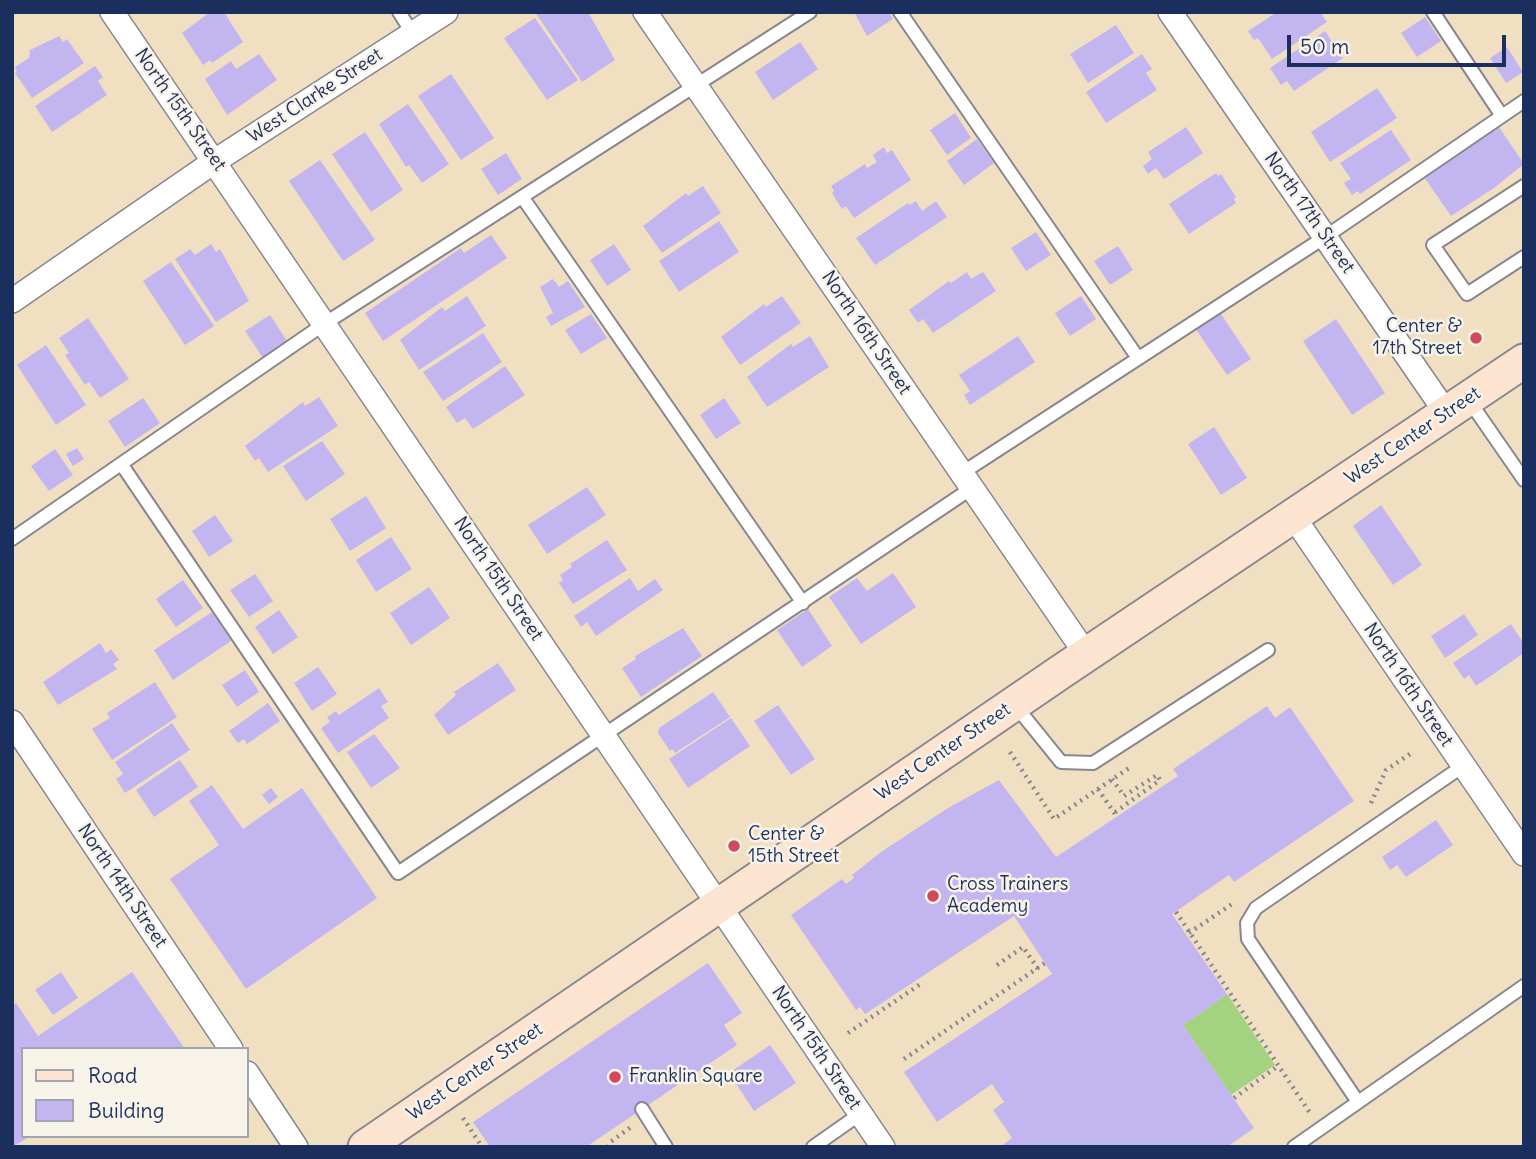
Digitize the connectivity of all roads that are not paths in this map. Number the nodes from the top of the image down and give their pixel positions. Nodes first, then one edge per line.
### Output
1 (112, 12) edge
2 (399, 12) edge
3 (446, 12) edge
4 (645, 12) edge
5 (810, 12) edge
6 (900, 12) edge
7 (1170, 12) edge
8 (1433, 12) edge
9 (413, 34) junction
10 (696, 87) junction
11 (1524, 102) edge
12 (1502, 116) junction
13 (215, 161) junction
14 (1524, 186) edge
15 (523, 198) junction
16 (1325, 237) junction
17 (1524, 257) edge
18 (12, 301) edge
19 (324, 324) junction
20 (1138, 358) junction
21 (1524, 361) edge
22 (1458, 406) junction
23 (122, 465) junction
24 (1524, 480) edge
25 (967, 481) junction
26 (1293, 516) junction
27 (12, 539) edge
28 (803, 603) junction
29 (1268, 650) dead end
30 (1086, 654) junction
31 (1014, 704) junction
32 (12, 722) edge
33 (604, 736) junction
34 (1464, 766) junction
35 (1524, 854) edge
36 (719, 905) junction
37 (1524, 986) edge
38 (230, 1047) edge
39 (248, 1075) edge
40 (1358, 1102) junction
41 (644, 1113) road end
42 (860, 1114) junction
43 (296, 1147) edge
44 (365, 1147) edge
45 (666, 1147) edge
46 (813, 1147) edge
47 (883, 1147) edge
48 (1294, 1147) edge

1 - 13 street, North 15th Street
2 - 9 lane
3 - 9 street, West Clarke Street
4 - 10 street, North 16th Street
5 - 10 lane
6 - 20 lane
7 - 16 street, North 17th Street
8 - 12 lane
9 - 13 street, West Clarke Street
10 - 15 lane
10 - 25 street, North 16th Street
11 - 12 lane
12 - 16 lane
13 - 18 street, West Clarke Street
13 - 19 street, North 15th Street
14 - 17 lane
15 - 19 lane
15 - 28 lane
16 - 20 lane
16 - 22 street, North 17th Street
19 - 23 lane
19 - 33 street, North 15th Street
20 - 25 lane
21 - 22 street, West Center Street
22 - 24 lane
22 - 26 street, West Center Street
23 - 27 lane
23 - 33 lane
25 - 28 lane
25 - 30 street, North 16th Street
26 - 30 street, West Center Street
26 - 34 street, North 16th Street
28 - 33 lane
29 - 31 lane
30 - 31 street, West Center Street
31 - 36 street, West Center Street
32 - 38 street, North 14th Street
33 - 36 street, North 15th Street
34 - 35 street, North 16th Street
34 - 40 lane
36 - 42 street, North 15th Street
36 - 44 street, West Center Street
37 - 40 lane
39 - 43 street
40 - 48 lane
41 - 45 lane
42 - 46 lane
42 - 47 street, North 15th Street

